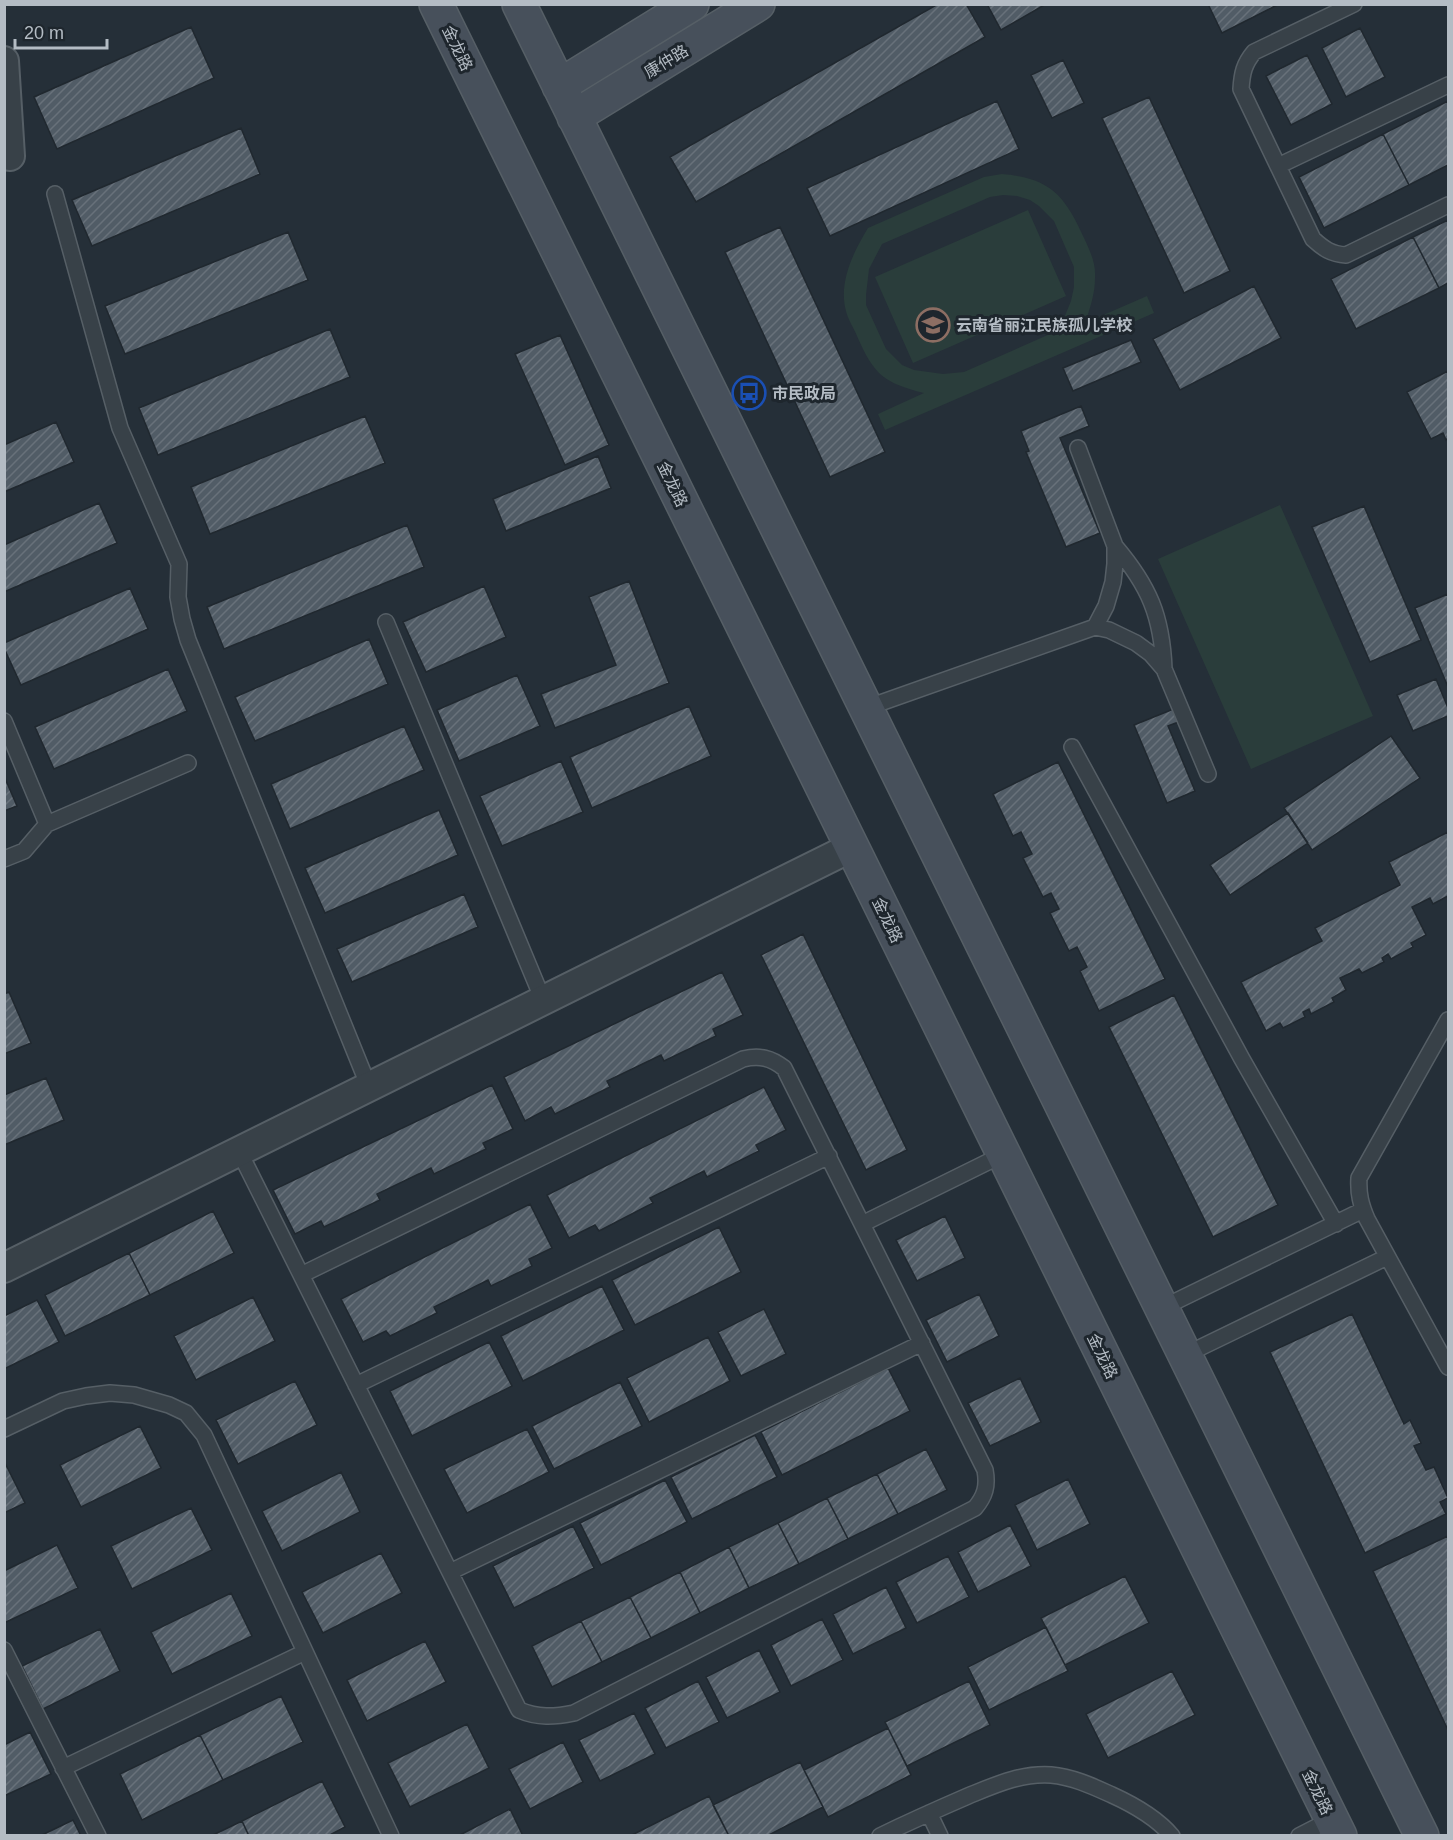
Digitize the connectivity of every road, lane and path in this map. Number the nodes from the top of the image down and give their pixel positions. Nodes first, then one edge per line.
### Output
1 (436, 4) edge
2 (519, 4) edge
3 (692, 4) edge
4 (758, 4) edge
5 (1354, 4) edge
6 (4, 61) edge
7 (1449, 85) edge
8 (559, 86) junction
9 (574, 117) junction
10 (10, 156) dead end
11 (1278, 166) junction
12 (55, 194) dead end
13 (1449, 205) edge
14 (1078, 448) dead end
15 (1115, 546) junction
16 (386, 622) dead end
17 (1095, 627) junction
18 (1164, 669) junction
19 (866, 708) junction
20 (4, 720) edge
21 (1072, 747) dead end
22 (188, 763) dead end
23 (1208, 774) dead end
24 (47, 824) junction
25 (852, 848) junction
26 (4, 859) edge
27 (543, 1000) junction
28 (1449, 1020) edge
29 (369, 1087) junction
30 (239, 1151) junction
31 (1004, 1154) junction
32 (829, 1156) junction
33 (1363, 1210) junction
34 (862, 1224) junction
35 (1336, 1224) junction
36 (1387, 1257) junction
37 (4, 1268) edge
38 (301, 1275) junction
39 (1162, 1308) junction
40 (922, 1343) junction
41 (1185, 1355) junction
42 (1449, 1367) edge
43 (356, 1385) junction
44 (4, 1429) edge
45 (450, 1572) junction
46 (4, 1650) edge
47 (305, 1652) junction
48 (63, 1768) junction
49 (929, 1813) junction
50 (1336, 1827) edge
51 (98, 1836) edge
52 (391, 1836) edge
53 (880, 1836) edge
54 (940, 1836) edge
55 (1172, 1836) edge
56 (1299, 1836) edge
57 (1422, 1836) edge

1 - 25 main road, 金龙路
2 - 8 main road
3 - 8 main road
4 - 9 main road, 康仲路
5 - 11 lane
6 - 10 street
7 - 11 lane
8 - 9 main road
9 - 19 main road
11 - 13 lane
12 - 29 lane
14 - 15 lane
15 - 17 lane
15 - 18 lane
16 - 27 lane
17 - 18 lane
17 - 19 lane
18 - 23 lane
19 - 39 main road
20 - 24 lane
21 - 35 lane
22 - 24 lane
24 - 26 lane
25 - 27 street
25 - 31 main road, 金龙路
27 - 29 street
28 - 33 lane
29 - 30 street
30 - 37 street
30 - 38 lane
31 - 34 lane
31 - 50 main road, 金龙路
32 - 34 lane
32 - 38 lane
32 - 43 lane
33 - 35 lane
33 - 36 lane
34 - 40 lane
35 - 39 lane
36 - 41 lane
36 - 42 lane
38 - 43 lane
39 - 41 main road
40 - 45 lane
40 - 45 lane
41 - 57 main road
43 - 45 lane
44 - 47 lane
46 - 48 lane
47 - 48 lane
47 - 52 lane
48 - 51 lane
49 - 53 lane
49 - 54 lane
49 - 55 lane
50 - 56 lane

